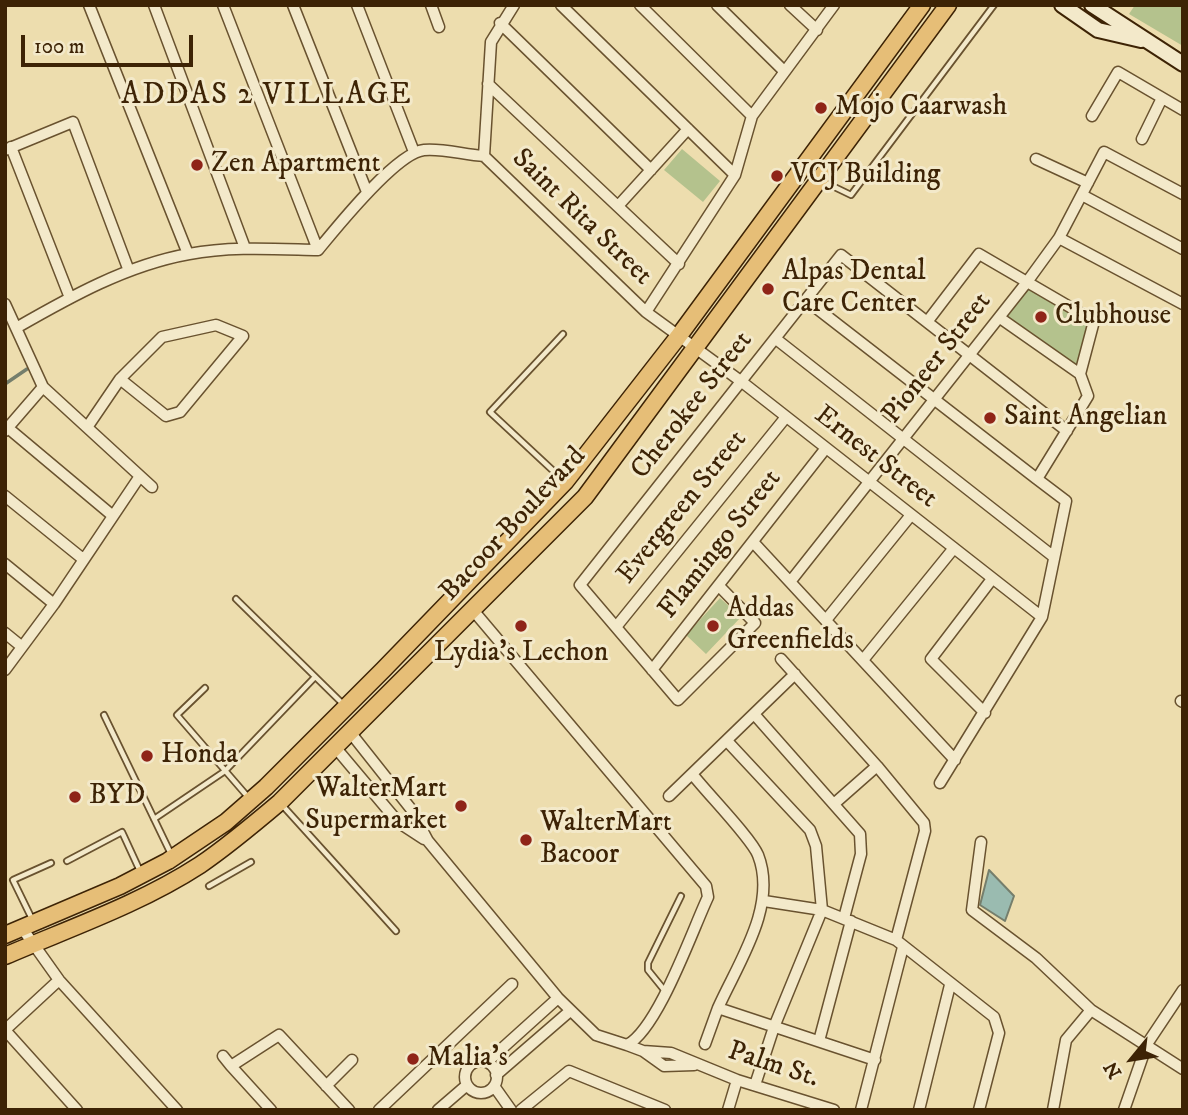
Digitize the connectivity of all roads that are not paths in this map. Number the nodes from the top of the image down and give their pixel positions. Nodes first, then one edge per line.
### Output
1 (89, 5) edge
2 (154, 5) edge
3 (223, 5) edge
4 (293, 5) edge
5 (357, 5) edge
6 (431, 5) edge
7 (514, 5) edge
8 (561, 5) edge
9 (640, 5) edge
10 (717, 5) edge
11 (790, 5) edge
12 (834, 5) edge
13 (922, 5) edge
14 (948, 5) edge
15 (994, 5) edge
16 (1062, 5) edge
17 (1092, 5) edge
18 (1081, 20) junction
19 (500, 23) junction
20 (439, 27) dead end
21 (817, 30) junction
22 (1142, 40) junction
23 (1183, 64) edge
24 (784, 71) junction
25 (488, 84) junction
26 (1162, 98) junction
27 (1183, 110) edge
28 (752, 116) junction
29 (1092, 116) dead end
30 (688, 129) junction
31 (1142, 139) dead end
32 (8, 148) edge
33 (414, 152) junction
34 (484, 156) junction
35 (1036, 159) dead end
36 (651, 170) junction
37 (735, 176) junction
38 (818, 180) junction
39 (1088, 183) junction
40 (367, 192) junction
41 (1183, 194) edge
42 (1082, 195) junction
43 (618, 206) junction
44 (1059, 238) junction
45 (245, 248) junction
46 (1183, 249) edge
47 (318, 250) junction
48 (188, 254) junction
49 (679, 264) junction
50 (129, 271) junction
51 (1027, 282) junction
52 (70, 298) junction
53 (806, 300) junction
54 (5, 304) edge
55 (1183, 304) edge
56 (646, 312) junction
57 (999, 318) junction
58 (927, 322) junction
59 (16, 328) junction
60 (563, 334) dead end
61 (678, 337) junction
62 (776, 338) junction
63 (693, 348) junction
64 (970, 356) junction
65 (1080, 374) junction
66 (120, 379) junction
67 (742, 383) junction
68 (43, 387) junction
69 (935, 400) junction
70 (786, 416) junction
71 (88, 426) junction
72 (6, 429) edge
73 (1066, 431) junction
74 (904, 439) junction
75 (826, 449) junction
76 (139, 475) junction
77 (1037, 479) junction
78 (565, 482) junction
79 (870, 482) junction
80 (152, 487) dead end
81 (5, 496) edge
82 (911, 515) junction
83 (113, 516) junction
84 (753, 542) junction
85 (954, 548) junction
86 (1054, 557) junction
87 (83, 559) junction
88 (5, 564) edge
89 (992, 579) junction
90 (790, 582) junction
91 (719, 586) junction
92 (236, 599) dead end
93 (54, 604) junction
94 (472, 609) junction
95 (1042, 617) junction
96 (826, 620) junction
97 (616, 627) junction
98 (5, 633) edge
99 (21, 646) junction
100 (781, 659) dead end
101 (863, 660) junction
102 (5, 670) edge
103 (652, 670) junction
104 (795, 674) junction
105 (314, 677) junction
106 (205, 688) dead end
107 (346, 708) junction
108 (985, 713) junction
109 (754, 714) junction
110 (104, 715) dead end
111 (350, 732) junction
112 (727, 741) junction
113 (335, 747) junction
114 (955, 760) junction
115 (877, 766) junction
116 (225, 771) junction
117 (693, 775) junction
118 (940, 783) dead end
119 (266, 787) junction
120 (398, 793) junction
121 (669, 796) dead end
122 (251, 800) junction
123 (280, 802) junction
124 (835, 803) junction
125 (384, 805) junction
126 (154, 818) junction
127 (428, 841) junction
128 (981, 842) dead end
129 (173, 858) junction
130 (67, 860) dead end
131 (251, 862) dead end
132 (51, 863) dead end
133 (141, 874) junction
134 (209, 886) dead end
135 (681, 896) dead end
136 (764, 901) junction
137 (822, 910) junction
138 (847, 920) junction
139 (28, 925) junction
140 (396, 932) dead end
141 (5, 935) edge
142 (899, 943) junction
143 (32, 944) junction
144 (5, 956) edge
145 (59, 980) junction
146 (512, 984) dead end
147 (950, 985) junction
148 (1183, 990) edge
149 (666, 992) junction
150 (558, 998) junction
151 (718, 1008) junction
152 (1091, 1010) junction
153 (570, 1011) junction
154 (774, 1027) junction
155 (5, 1030) edge
156 (819, 1041) junction
157 (705, 1044) dead end
158 (1147, 1044) junction
159 (627, 1045) junction
160 (223, 1056) dead end
161 (352, 1060) dead end
162 (875, 1060) junction
163 (487, 1062) junction
164 (231, 1066) junction
165 (1183, 1069) edge
166 (496, 1075) junction
167 (737, 1080) junction
168 (467, 1085) junction
169 (326, 1086) junction
170 (494, 1086) junction
171 (755, 1086) junction
172 (77, 1110) edge
173 (177, 1110) edge
174 (271, 1110) edge
175 (349, 1110) edge
176 (379, 1110) edge
177 (439, 1110) edge
178 (511, 1110) edge
179 (521, 1110) edge
180 (665, 1110) edge
181 (728, 1110) edge
182 (834, 1110) edge
183 (861, 1110) edge
184 (919, 1110) edge
185 (979, 1110) edge
186 (1053, 1110) edge
187 (1124, 1110) edge

1 - 48 street
2 - 45 street
3 - 47 street
4 - 40 street
5 - 33 street
6 - 20 street
7 - 19 street
8 - 30 street
9 - 28 street
10 - 24 street
11 - 21 street
12 - 21 street, Saint Rita Street
13 - 61 main road, Bacoor Boulevard
14 - 38 main road, Bacoor Boulevard
15 - 38 lane
16 - 18 street
17 - 18 street
17 - 22 street
18 - 22 street
19 - 25 street
19 - 36 street
21 - 24 street, Saint Rita Street
22 - 23 street
24 - 28 street, Saint Rita Street
25 - 34 street
25 - 43 street
26 - 27 street
26 - 29 street
26 - 31 street
28 - 37 street, Saint Rita Street
30 - 36 street
30 - 37 street
32 - 50 street
32 - 52 street
33 - 34 street
33 - 40 street
34 - 56 street, Saint Rita Street
35 - 39 street
36 - 43 street
37 - 49 street, Saint Rita Street
38 - 63 main road, Bacoor Boulevard
39 - 41 street, Pioneer Street
39 - 42 street, Pioneer Street
40 - 47 street
42 - 44 street, Pioneer Street
42 - 46 street
43 - 49 street
44 - 51 street, Pioneer Street
44 - 55 street
45 - 47 street
45 - 48 street
48 - 50 street
49 - 56 street, Saint Rita Street
50 - 52 street
51 - 57 street, Pioneer Street
51 - 58 street
51 - 65 street
52 - 59 street
53 - 58 street, Cherokee Street
53 - 62 street, Cherokee Street
53 - 69 street
54 - 59 street
56 - 61 street, Saint Rita Street
57 - 64 street, Pioneer Street
57 - 65 street
58 - 64 street
59 - 68 street
60 - 78 lane
61 - 63 street, Ernest Street
61 - 78 main road, Bacoor Boulevard
62 - 67 street, Cherokee Street
62 - 74 street
63 - 67 street, Ernest Street
63 - 94 main road, Bacoor Boulevard
64 - 69 street, Pioneer Street
64 - 73 street
65 - 73 street
66 - 66 street
66 - 71 street
67 - 70 street, Ernest Street
67 - 97 street, Cherokee Street
68 - 71 street
68 - 72 street
69 - 74 street, Pioneer Street
69 - 77 street
70 - 75 street, Ernest Street
70 - 97 street, Evergreen Street
71 - 76 street
72 - 83 street
73 - 77 street
74 - 79 street, Pioneer Street
74 - 86 street
75 - 79 street, Ernest Street
75 - 84 street, Flamingo Street
76 - 80 street
76 - 83 street
77 - 86 street
78 - 107 main road, Bacoor Boulevard
79 - 82 street, Ernest Street
79 - 90 street, Pioneer Street
81 - 87 street
82 - 85 street, Ernest Street
82 - 96 street
83 - 87 street
84 - 90 street
84 - 91 street, Flamingo Street
85 - 89 street, Ernest Street
85 - 101 street
86 - 95 street
87 - 93 street
88 - 93 street
89 - 95 street, Ernest Street
89 - 108 street
90 - 96 street
91 - 103 street, Flamingo Street
91 - 103 street
92 - 105 lane
93 - 99 street
94 - 111 main road, Bacoor Boulevard
94 - 149 street
95 - 108 street
96 - 101 street
97 - 103 street
98 - 99 street
99 - 102 street
100 - 104 street
101 - 114 street
104 - 109 street
104 - 115 street
105 - 107 lane
105 - 116 lane
106 - 116 lane
107 - 119 main road, Bacoor Boulevard
108 - 114 street
109 - 112 street
109 - 124 street
110 - 126 lane
111 - 113 main road, Bacoor Boulevard
111 - 120 street
112 - 117 street
112 - 137 street
113 - 123 main road, Bacoor Boulevard
113 - 125 street
114 - 118 street
115 - 124 street
115 - 142 street
116 - 122 lane
116 - 126 lane
117 - 121 street
117 - 136 street
119 - 122 main road, Bacoor Boulevard
119 - 123 lane
120 - 125 street
120 - 127 street
122 - 129 main road, Bacoor Boulevard
123 - 140 lane
123 - 143 main road, Bacoor Boulevard
124 - 138 street
125 - 127 street
126 - 129 lane
127 - 150 street, Palm St.
128 - 152 street
129 - 133 main road, Bacoor Boulevard
130 - 133 lane
131 - 134 lane
132 - 139 lane
133 - 139 main road, Bacoor Boulevard
135 - 149 lane
136 - 137 street
136 - 151 street
137 - 138 street
137 - 154 street
138 - 142 street
138 - 156 street
139 - 141 main road, Bacoor Boulevard
139 - 143 street
142 - 147 street
142 - 162 street
143 - 144 main road, Bacoor Boulevard
143 - 145 street
145 - 155 street
145 - 173 street
146 - 176 street
147 - 184 street
147 - 185 street
148 - 158 street
149 - 159 street
150 - 153 street, Palm St.
150 - 163 street
151 - 154 street
151 - 157 street
152 - 158 street
152 - 186 street
153 - 159 street, Palm St.
153 - 166 street
154 - 156 street
154 - 171 street
155 - 172 street
156 - 162 street
158 - 165 street
158 - 187 street
159 - 167 street, Palm St.
160 - 164 street
161 - 169 street
162 - 183 street
163 - 166 street
163 - 168 street
164 - 169 street
164 - 174 street
166 - 170 street
167 - 171 street, Palm St.
167 - 181 street
168 - 170 street
168 - 177 street
169 - 175 street
170 - 178 street
171 - 182 street, Palm St.
179 - 180 street

